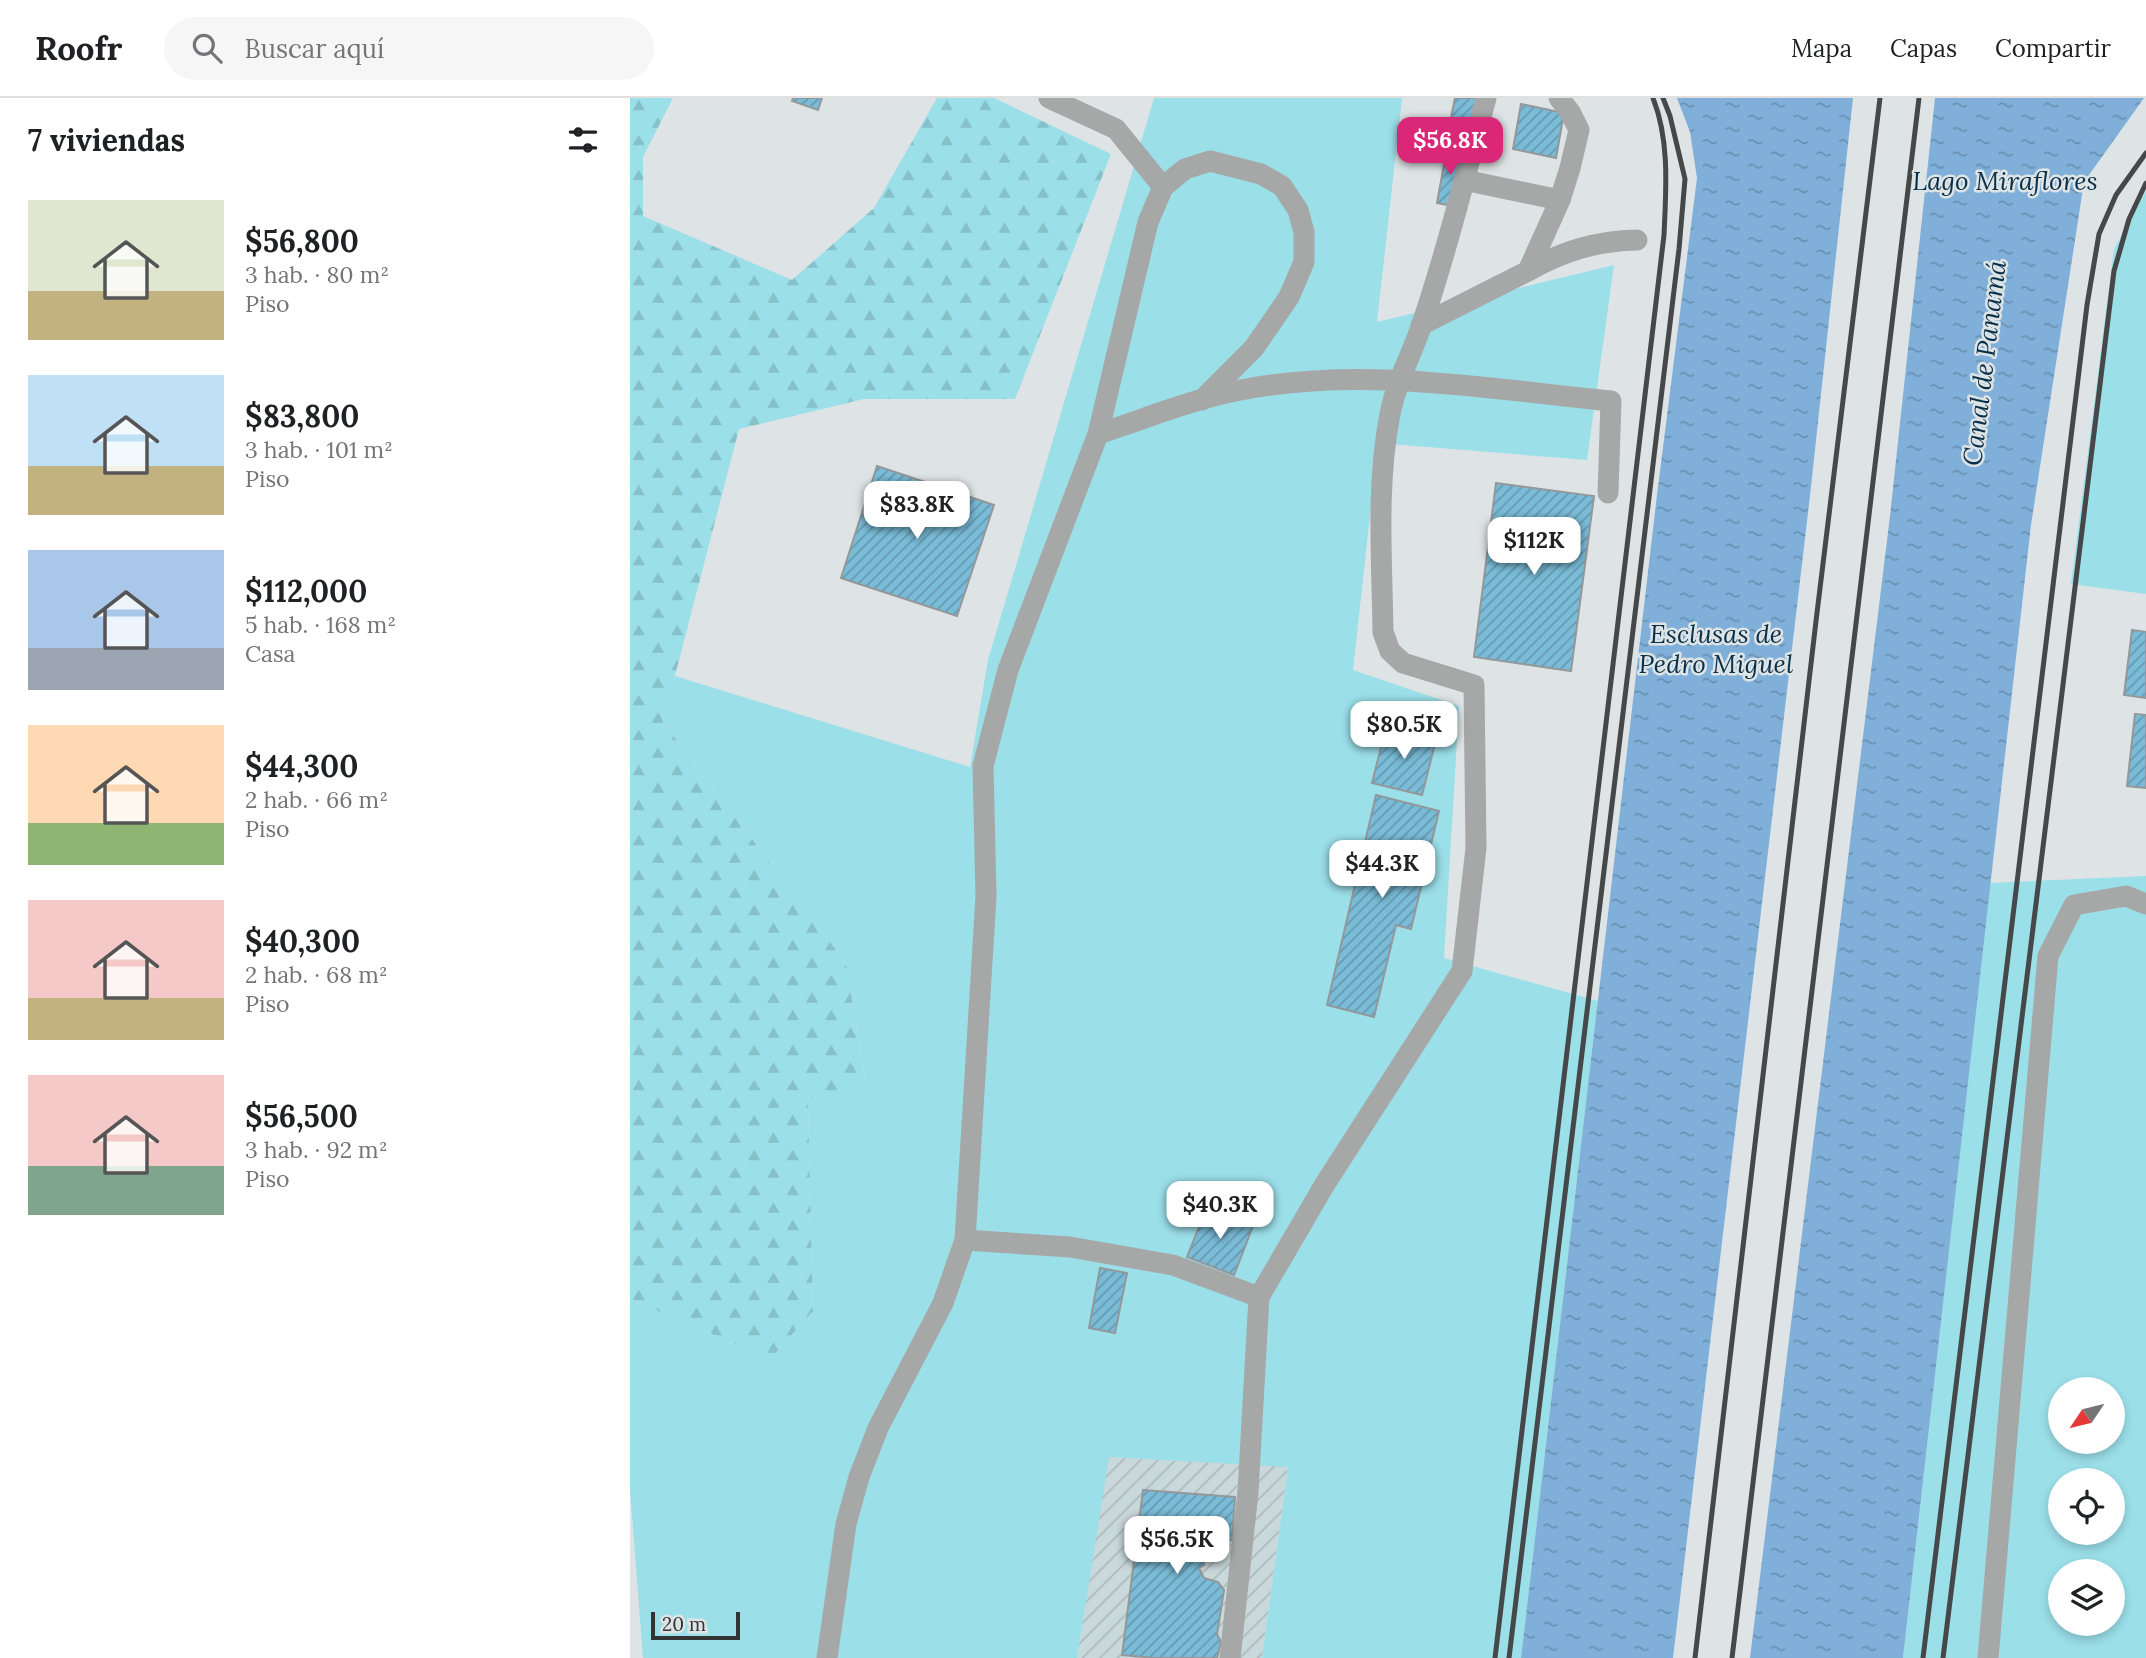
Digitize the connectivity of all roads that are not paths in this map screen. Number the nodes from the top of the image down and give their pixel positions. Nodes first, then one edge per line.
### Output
1 (1049, 98) edge
2 (1486, 98) edge
3 (1559, 98) edge
4 (1464, 180) junction
5 (1163, 187) junction
6 (1560, 200) junction
7 (1637, 240) dead end
8 (1528, 271) junction
9 (1421, 325) junction
10 (1399, 380) junction
11 (1202, 400) junction
12 (1098, 434) junction
13 (1608, 493) dead end
14 (2146, 904) edge
15 (965, 1240) junction
16 (1259, 1297) junction
17 (827, 1658) edge
18 (1230, 1658) edge
19 (1988, 1658) edge

1 - 5 lane
2 - 4 lane
3 - 6 lane
4 - 6 lane
4 - 9 lane
5 - 11 lane
5 - 12 lane
6 - 8 lane
7 - 8 lane
8 - 9 lane
9 - 10 lane
10 - 11 lane
10 - 13 lane
10 - 16 lane
11 - 12 lane
12 - 15 lane
14 - 19 lane
15 - 16 lane
15 - 17 lane
16 - 18 lane

